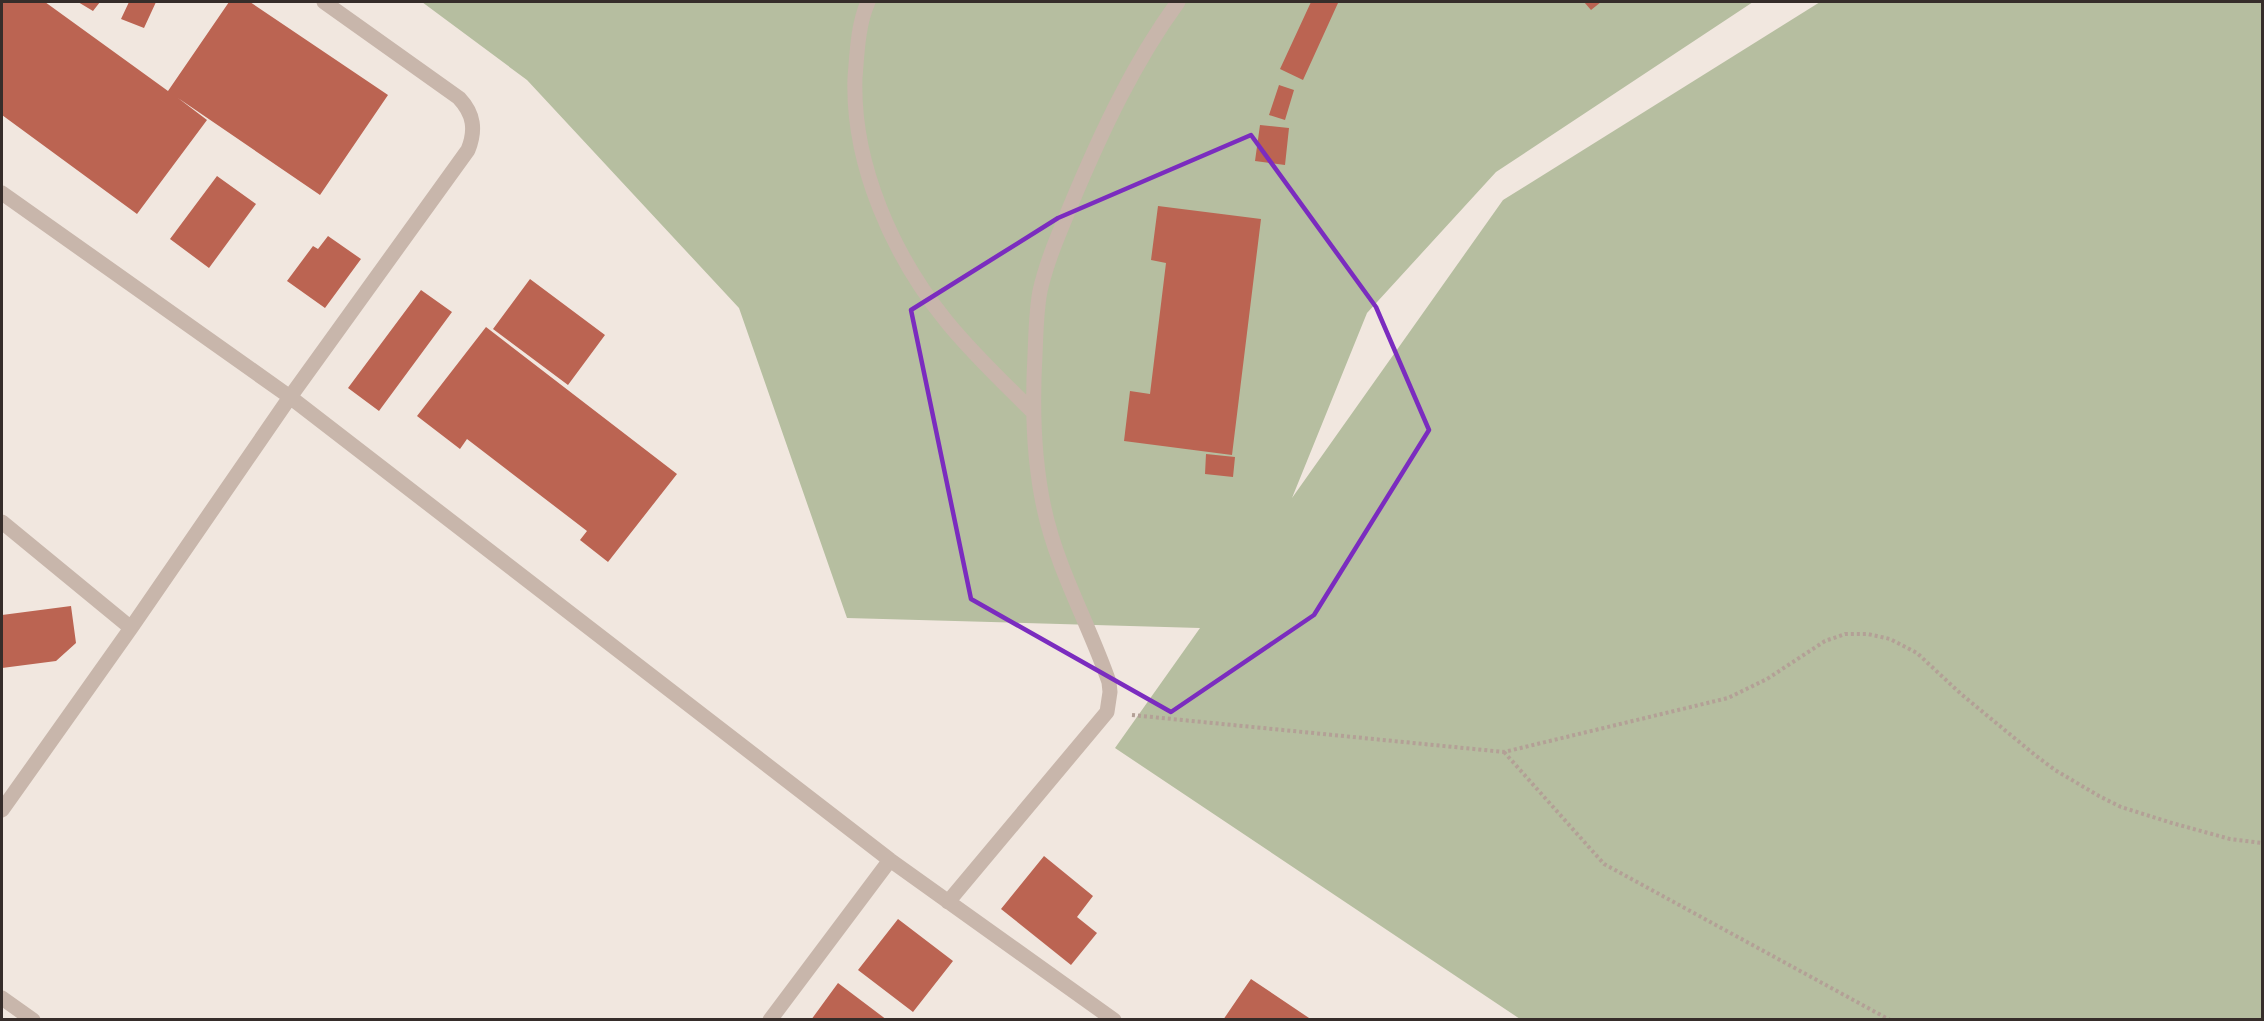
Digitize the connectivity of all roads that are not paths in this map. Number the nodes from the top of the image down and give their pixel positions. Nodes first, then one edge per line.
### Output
1 (324, 2) edge
2 (868, 2) edge
3 (1178, 2) edge
4 (2, 193) edge
5 (290, 397) junction
6 (1032, 411) junction
7 (2, 522) edge
8 (131, 628) junction
9 (2, 810) edge
10 (890, 860) junction
11 (948, 902) junction
12 (2, 998) edge
13 (33, 1020) edge
14 (770, 1020) edge
15 (1114, 1020) edge

1 - 5 lane
2 - 6 lane
3 - 6 lane
4 - 5 lane
5 - 8 lane
5 - 10 lane
6 - 11 lane
7 - 8 lane
8 - 9 lane
10 - 11 lane
10 - 14 lane
11 - 15 lane
12 - 13 lane

